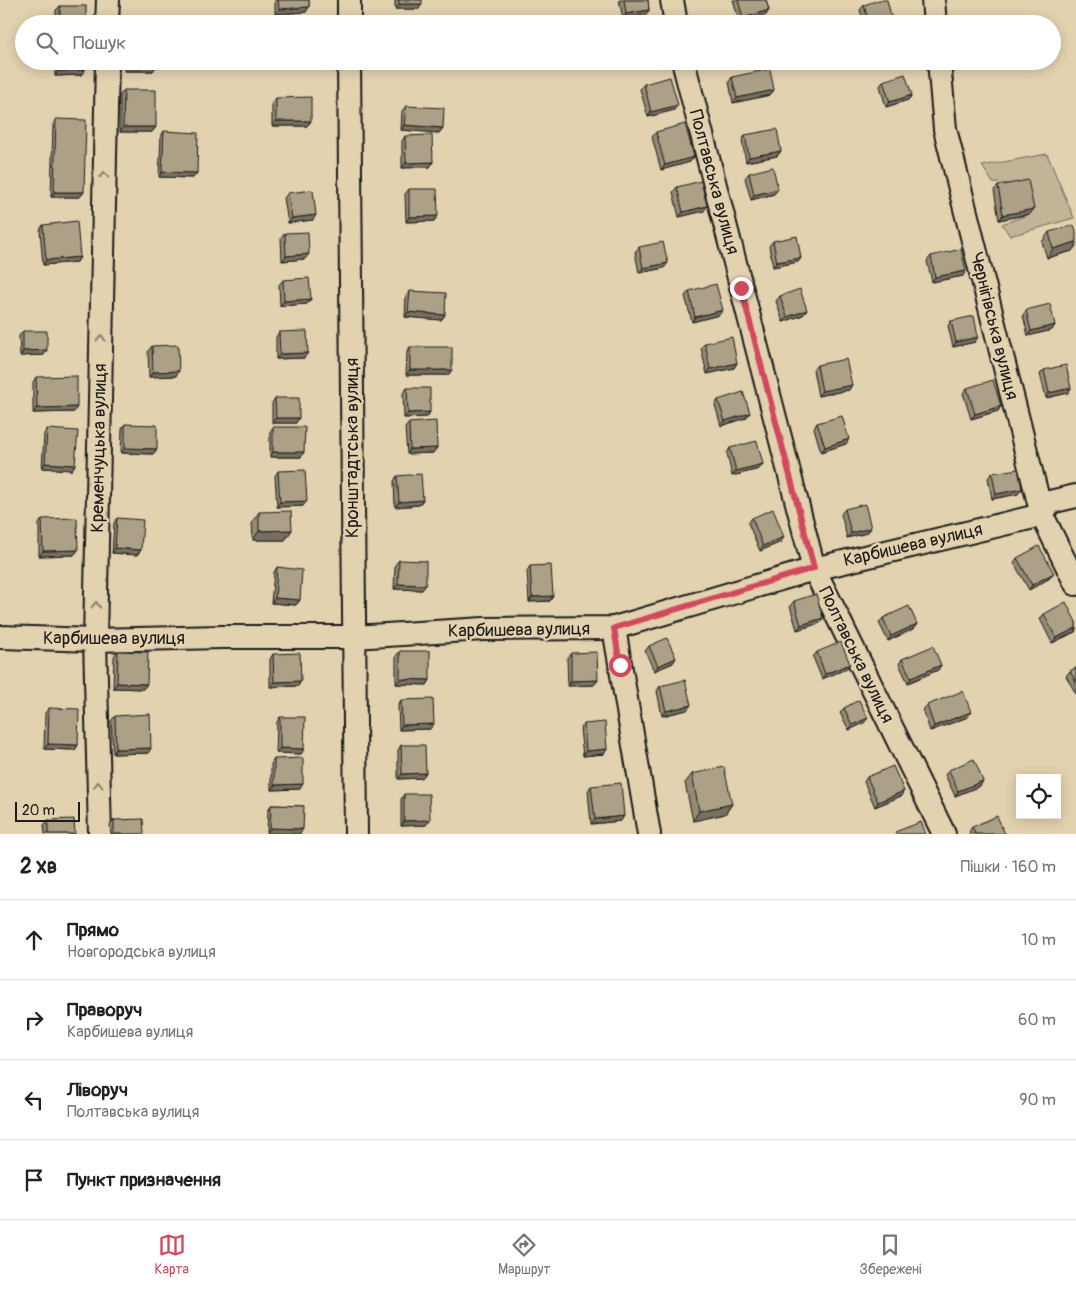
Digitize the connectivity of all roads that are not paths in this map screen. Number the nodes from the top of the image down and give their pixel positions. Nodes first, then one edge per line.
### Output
1 (108, 0) edge
2 (349, 0) edge
3 (672, 0) edge
4 (933, 0) edge
5 (107, 15) edge
6 (349, 15) edge
7 (674, 15) edge
8 (934, 15) edge
9 (107, 70) edge
10 (349, 70) edge
11 (685, 70) edge
12 (940, 70) edge
13 (1076, 496) edge
14 (1042, 515) junction
15 (814, 568) junction
16 (1076, 584) edge
17 (614, 628) junction
18 (0, 637) edge
19 (354, 637) junction
20 (95, 640) junction
21 (100, 834) edge
22 (356, 834) edge
23 (649, 834) edge
24 (944, 834) edge

1 - 5 street
2 - 6 street
3 - 7 street
4 - 8 street
20 -> 9 street, Кременчуцька вулиця
10 - 19 street, Кронштадтська вулиця
11 - 15 street, Полтавська вулиця
12 - 14 street, Чернігівська вулиця
13 - 14 street, Карбишева вулиця
14 - 15 street, Карбишева вулиця
14 - 16 street, Чернігівська вулиця
15 - 17 street, Карбишева вулиця
15 - 24 street, Полтавська вулиця
17 - 19 street, Карбишева вулиця
17 - 23 street
18 - 20 street, Карбишева вулиця
19 - 20 street, Карбишева вулиця
19 - 22 street, Кронштадтська вулиця
21 -> 20 street, Кременчуцька вулиця

